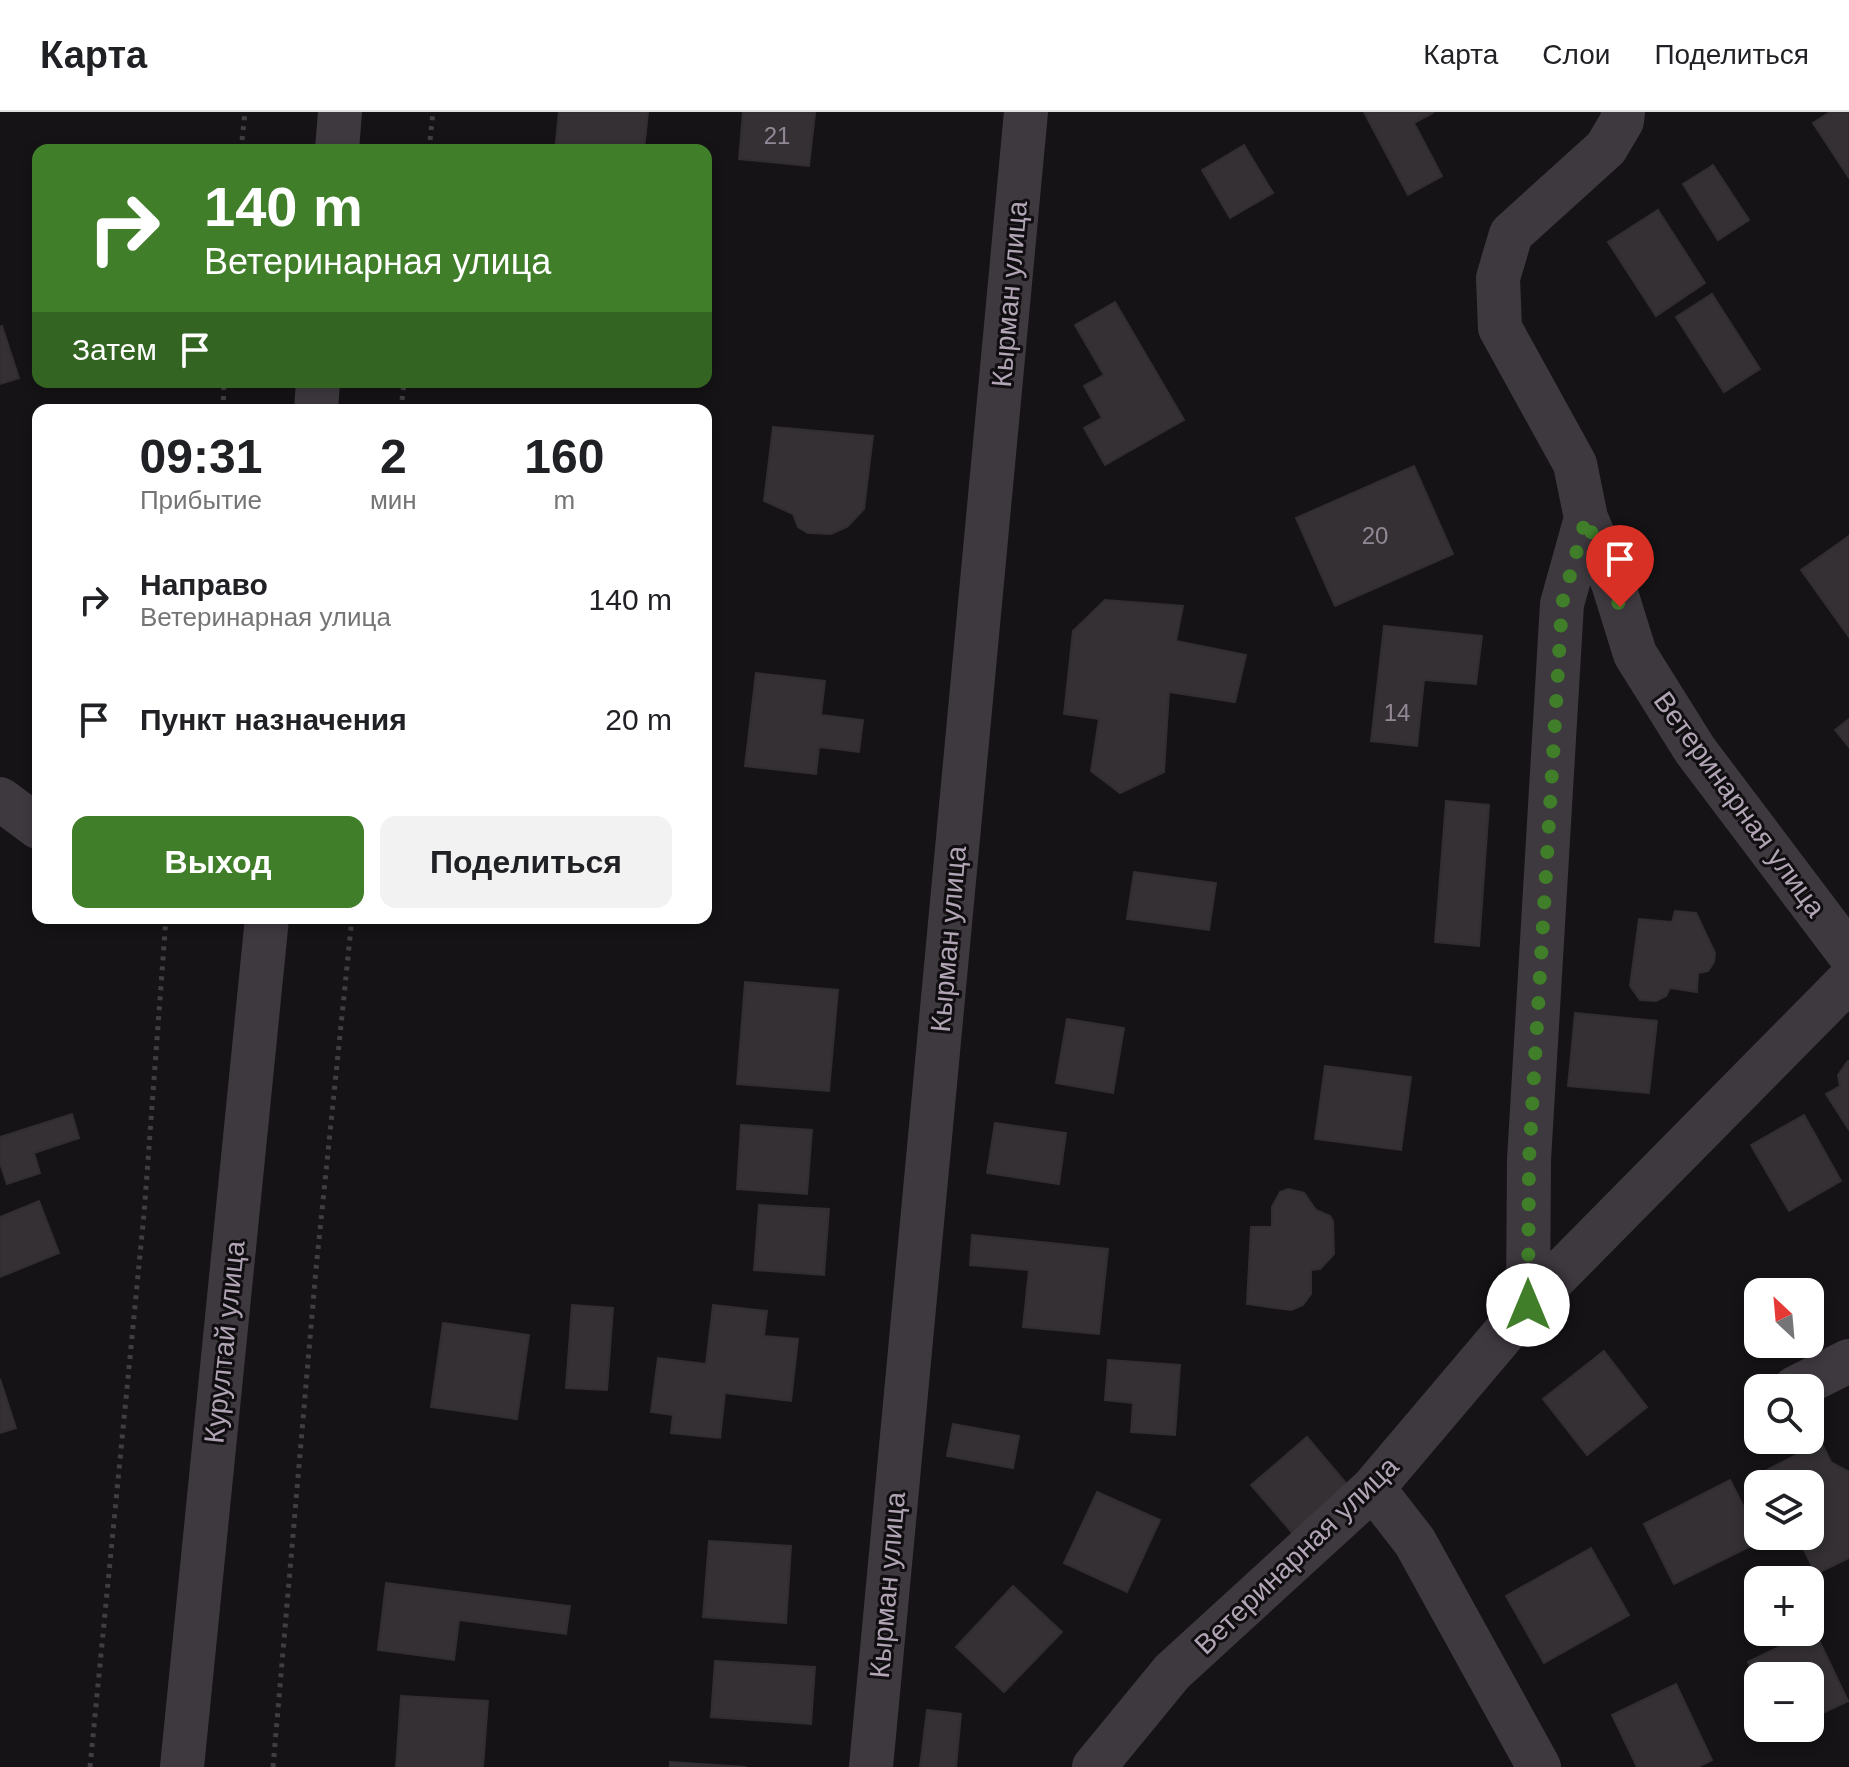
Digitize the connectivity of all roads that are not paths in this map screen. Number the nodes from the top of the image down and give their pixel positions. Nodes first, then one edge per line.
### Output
1 (340, 112) edge
2 (1026, 112) edge
3 (1623, 112) edge
4 (337, 144) edge
5 (1586, 518) junction
6 (0, 799) edge
7 (32, 823) edge
8 (266, 924) edge
9 (1849, 954) edge
10 (1849, 980) edge
11 (1528, 1305) junction
12 (1849, 1361) edge
13 (1823, 1374) edge
14 (1373, 1488) junction
15 (182, 1767) edge
16 (871, 1767) edge
17 (1094, 1767) edge
18 (1539, 1767) edge

1 - 4 street
2 - 16 street, Кырман улица
3 - 5 street, Ветеринарная улица
5 - 9 street, Ветеринарная улица
5 - 11 street, Ветеринарная улица
6 - 7 street
8 - 15 street, Курултай улица
10 - 11 street, Ветеринарная улица
11 - 14 street, Ветеринарная улица
12 - 13 street
14 - 17 street, Ветеринарная улица
14 - 18 street

